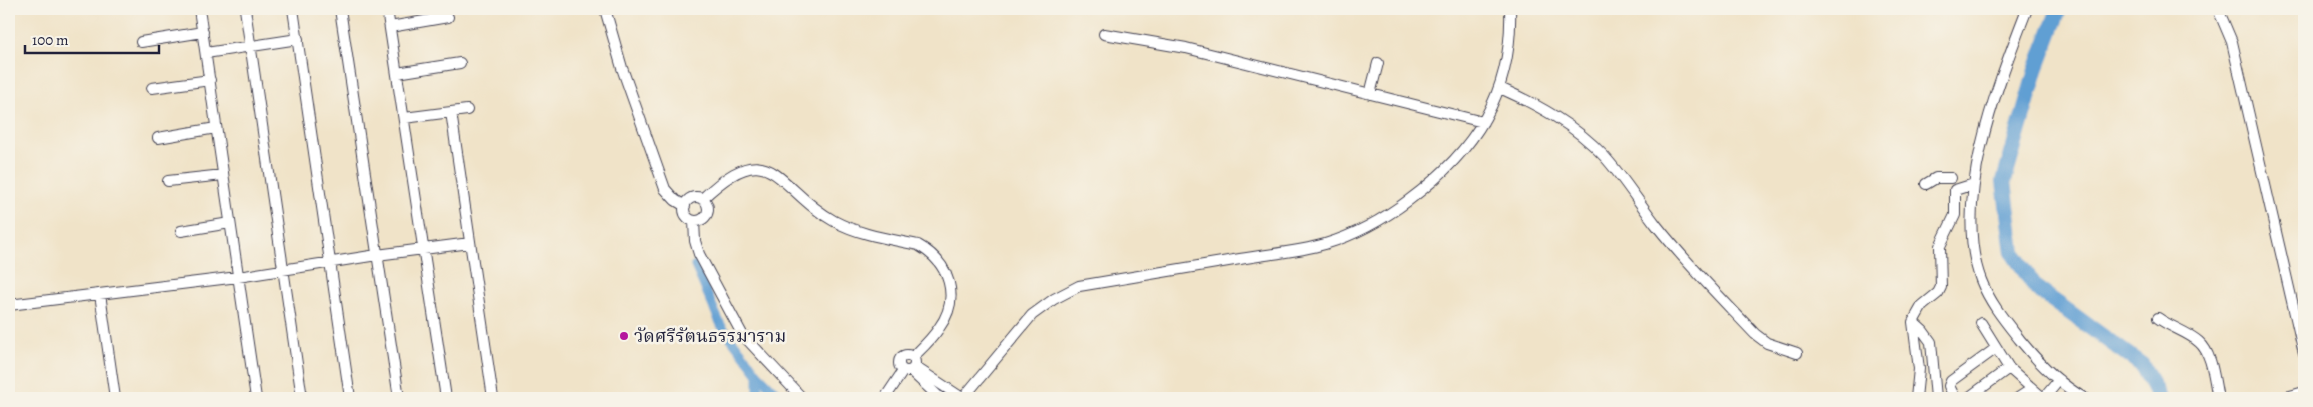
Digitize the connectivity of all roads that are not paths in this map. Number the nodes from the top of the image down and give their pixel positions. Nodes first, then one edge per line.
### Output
1 (200, 9) edge
2 (245, 9) edge
3 (292, 9) edge
4 (340, 9) edge
5 (387, 9) edge
6 (605, 9) edge
7 (1510, 9) edge
8 (2027, 9) edge
9 (2218, 9) edge
10 (448, 17) dead end
11 (390, 27) junction
12 (203, 32) junction
13 (1104, 34) dead end
14 (298, 39) junction
15 (141, 42) dead end
16 (250, 46) junction
17 (206, 53) junction
18 (1378, 63) dead end
19 (460, 64) dead end
20 (397, 72) junction
21 (210, 80) junction
22 (152, 88) dead end
23 (1500, 88) junction
24 (1370, 94) junction
25 (467, 110) dead end
26 (451, 112) junction
27 (404, 118) junction
28 (1483, 122) junction
29 (216, 128) junction
30 (158, 138) dead end
31 (223, 175) junction
32 (1951, 178) dead end
33 (168, 181) dead end
34 (1926, 184) dead end
35 (1974, 184) junction
36 (702, 199) junction
37 (685, 206) junction
38 (694, 221) junction
39 (230, 223) junction
40 (181, 231) dead end
41 (470, 243) junction
42 (425, 248) junction
43 (377, 255) junction
44 (331, 262) junction
45 (283, 270) junction
46 (238, 277) junction
47 (100, 294) junction
48 (9, 305) edge
49 (2158, 318) dead end
50 (1913, 322) junction
51 (1981, 323) dead end
52 (1995, 349) junction
53 (1797, 353) dead end
54 (2304, 353) edge
55 (911, 366) junction
56 (2009, 368) junction
57 (2060, 380) junction
58 (937, 381) junction
59 (2032, 389) junction
60 (930, 390) junction
61 (2304, 392) edge
62 (2072, 396) edge
63 (115, 398) edge
64 (256, 398) edge
65 (302, 398) edge
66 (350, 398) edge
67 (399, 398) edge
68 (446, 398) edge
69 (493, 398) edge
70 (802, 398) edge
71 (885, 398) edge
72 (940, 398) edge
73 (962, 398) edge
74 (1916, 398) edge
75 (1936, 398) edge
76 (1954, 398) edge
77 (1968, 398) edge
78 (2018, 398) edge
79 (2044, 398) edge
80 (2084, 398) edge
81 (2218, 398) edge
82 (2283, 398) edge

1 - 12 street
2 - 16 street
3 - 14 street
4 - 43 street
5 - 11 street
6 - 37 street
7 - 23 street
8 - 35 street
9 - 54 street
10 - 11 street
11 - 20 street
12 - 15 street
12 - 17 street
13 - 24 street
14 - 16 street
14 - 44 street
16 - 17 street
16 - 45 street
17 - 21 street
18 - 24 street
19 - 20 street
20 - 27 street
21 - 22 street
21 - 29 street
23 - 28 street
23 - 53 street
24 - 28 street
25 - 26 street
26 - 27 street
26 - 41 street
27 - 42 street
28 - 73 street
29 - 30 street
29 - 31 street
31 - 33 street
31 - 39 street
32 - 34 street
35 - 50 street
35 - 57 street
36 - 37 street
36 - 38 street
36 - 55 street
37 - 38 street
38 - 70 street
39 - 40 street
39 - 46 street
41 - 42 street
41 - 69 street
42 - 43 street
42 - 68 street
43 - 44 street
43 - 67 street
44 - 45 street
44 - 66 street
45 - 46 street
45 - 65 street
46 - 47 street
46 - 64 street
47 - 48 street
47 - 63 street
49 - 81 street
50 - 74 street
50 - 75 street
51 - 52 street
52 - 56 street
52 - 76 street
55 - 58 street
55 - 60 street
55 - 71 street
56 - 59 street
56 - 77 street
57 - 62 street
57 - 79 street
58 - 60 street
58 - 73 street
59 - 78 street
59 - 79 street
60 - 72 street
61 - 82 street
62 - 80 street

